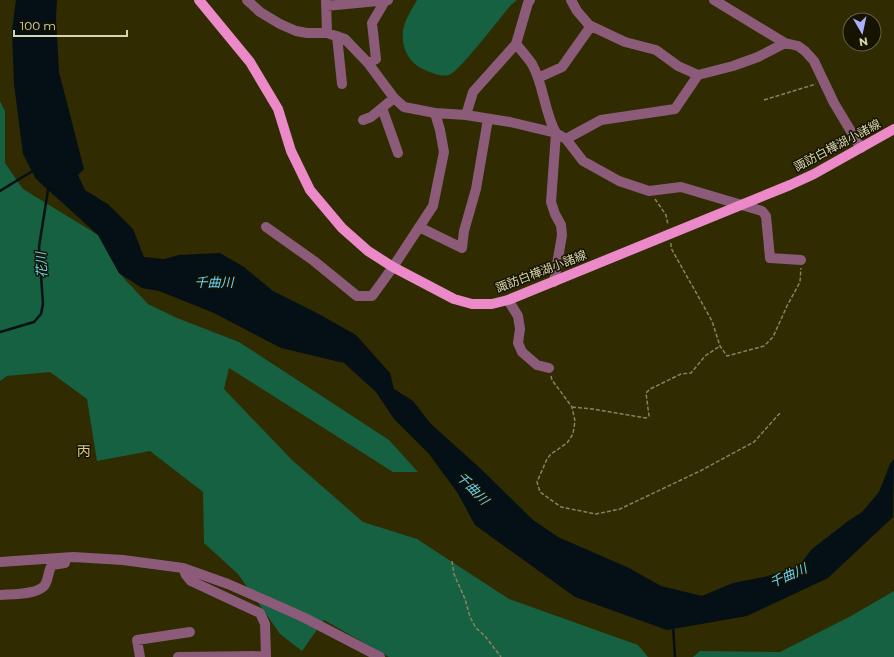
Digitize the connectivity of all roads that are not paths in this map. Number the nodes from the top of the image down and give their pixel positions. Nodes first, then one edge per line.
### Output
1 (199, 0) edge
2 (246, 0) edge
3 (388, 0) edge
4 (530, 0) edge
5 (571, 0) edge
6 (714, 0) edge
7 (326, 3) edge
8 (591, 26) junction
9 (327, 33) junction
10 (337, 36) junction
11 (785, 43) junction
12 (516, 44) junction
13 (368, 63) junction
14 (698, 75) junction
15 (538, 78) junction
16 (342, 84) dead end
17 (394, 98) junction
18 (382, 108) junction
19 (435, 112) junction
20 (466, 115) junction
21 (488, 119) junction
22 (363, 120) dead end
23 (894, 129) edge
24 (556, 133) junction
25 (566, 139) junction
26 (861, 148) junction
27 (398, 153) dead end
28 (742, 205) junction
29 (266, 227) dead end
30 (419, 227) junction
31 (801, 260) road end
32 (393, 267) junction
33 (554, 282) junction
34 (508, 300) junction
35 (549, 368) road end
36 (73, 557) junction
37 (0, 562) edge
38 (183, 568) junction
39 (0, 594) edge
40 (190, 632) dead end
41 (140, 657) edge
42 (178, 657) edge
43 (266, 657) edge
44 (380, 657) edge

1 - 32 main road, 諏訪白樺湖小諸線
2 - 9 street
3 - 7 street
3 - 13 street
4 - 12 street
5 - 8 street
6 - 11 street
7 - 9 street
8 - 14 street
8 - 15 street
9 - 10 street
10 - 13 street
10 - 16 street
11 - 14 street
11 - 26 street
12 - 15 street
12 - 20 street
13 - 17 street
14 - 25 street
15 - 24 street
17 - 18 street
17 - 19 street
18 - 22 street
18 - 27 street
19 - 20 street
19 - 30 street
20 - 21 street
21 - 24 street
21 - 30 street
23 - 26 main road, 諏訪白樺湖小諸線
24 - 25 street
24 - 33 street
25 - 28 street
26 - 28 main road, 諏訪白樺湖小諸線
28 - 31 street
28 - 33 main road, 諏訪白樺湖小諸線
29 - 32 street
30 - 32 street
32 - 34 main road, 諏訪白樺湖小諸線
33 - 34 main road, 諏訪白樺湖小諸線
34 - 35 street
36 - 37 street
36 - 38 street
36 - 39 street
38 - 43 street
38 - 44 street
40 - 41 street
42 - 43 street

